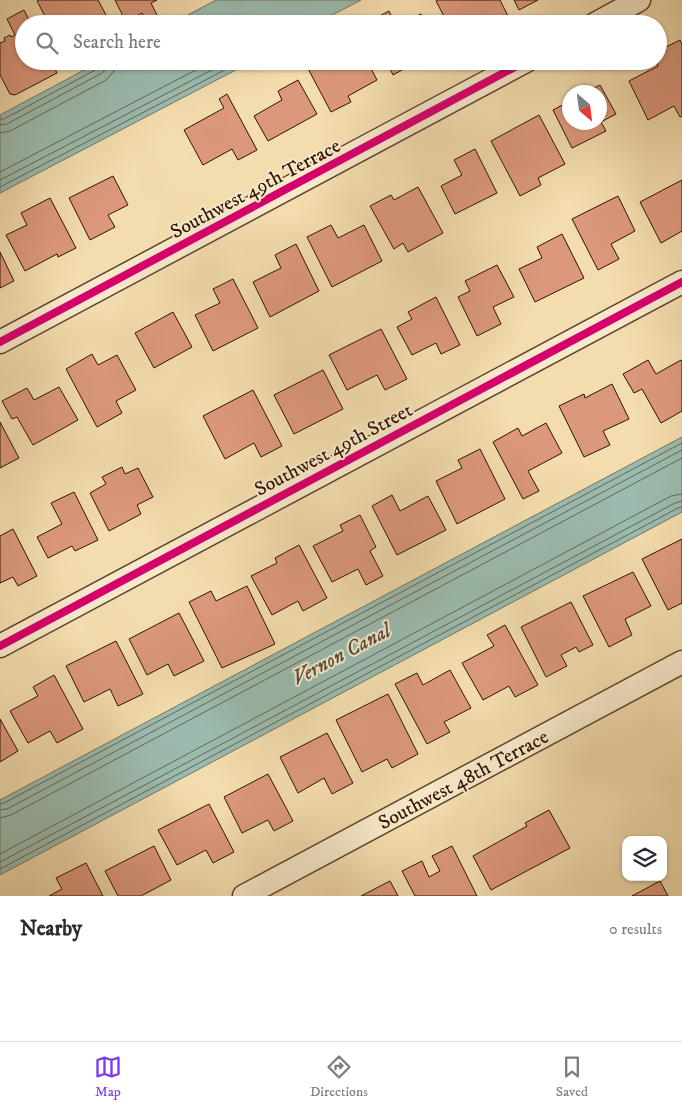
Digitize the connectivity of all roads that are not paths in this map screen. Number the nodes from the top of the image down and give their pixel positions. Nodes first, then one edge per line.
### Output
1 (640, 0) edge
2 (612, 15) edge
3 (509, 70) edge
4 (682, 282) edge
5 (0, 342) edge
6 (0, 646) edge
7 (682, 662) edge
8 (244, 896) edge

1 - 2 street
3 - 5 street, Southwest 49th Terrace
4 - 6 street, Southwest 49th Street
7 - 8 street, Southwest 48th Terrace

